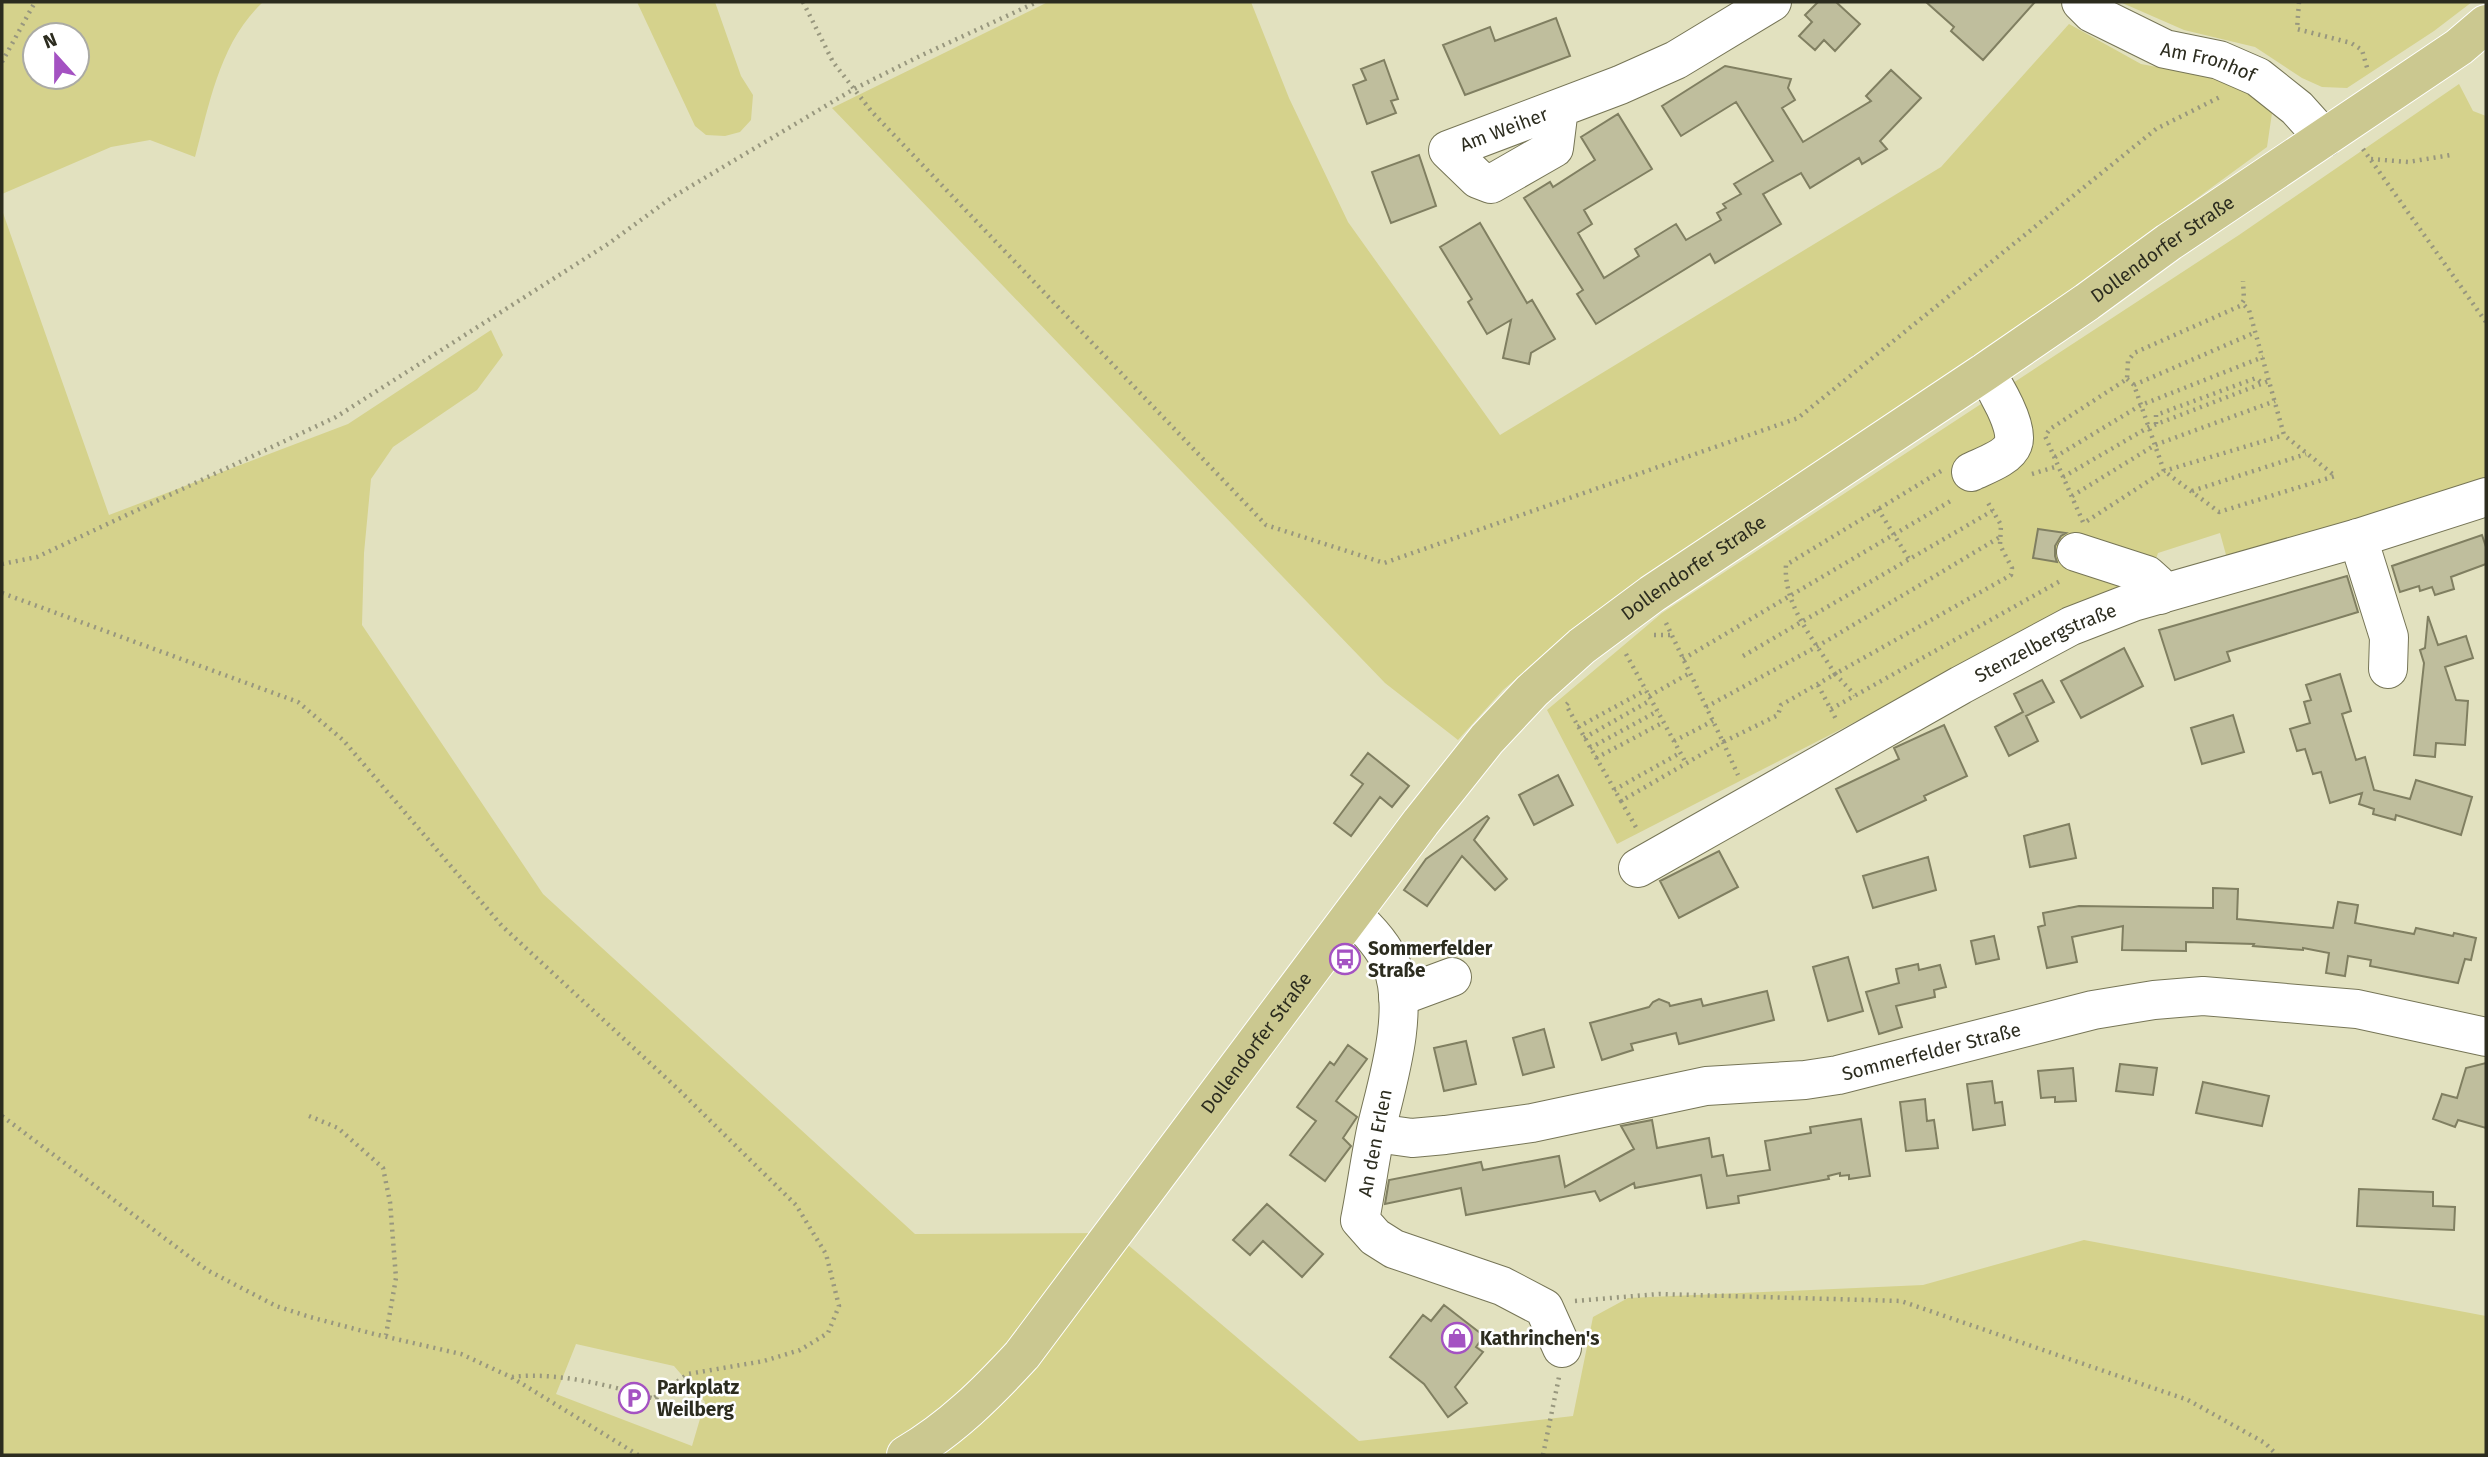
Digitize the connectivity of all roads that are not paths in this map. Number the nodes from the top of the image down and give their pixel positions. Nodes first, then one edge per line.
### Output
1 (1772, 2) edge
2 (2081, 2) edge
3 (2486, 24) edge
4 (1559, 108) dead end
5 (2342, 140) junction
6 (1985, 372) junction
7 (1974, 479) road end
8 (2486, 498) edge
9 (2358, 538) junction
10 (2087, 555) road end
11 (2160, 595) junction
12 (2388, 669) dead end
13 (1638, 868) dead end
14 (1352, 915) junction
15 (1452, 977) dead end
16 (1398, 997) junction
17 (2486, 1037) edge
18 (1376, 1133) junction
19 (1562, 1348) road end
20 (906, 1455) edge

1 - 4 street, Am Weiher
2 - 5 street, Am Fronhof
3 - 5 main road, Dollendorfer Straße
5 - 6 main road, Dollendorfer Straße
6 - 7 street
6 - 14 main road, Dollendorfer Straße
8 - 9 street, Stenzelbergstraße
9 - 11 street, Stenzelbergstraße
9 - 12 street
10 - 11 street
11 - 13 street, Stenzelbergstraße
14 - 16 street, An den Erlen
14 - 20 main road, Dollendorfer Straße
15 - 16 street
16 - 18 street, An den Erlen
17 - 18 street, Sommerfelder Straße
18 - 19 street, An den Erlen

